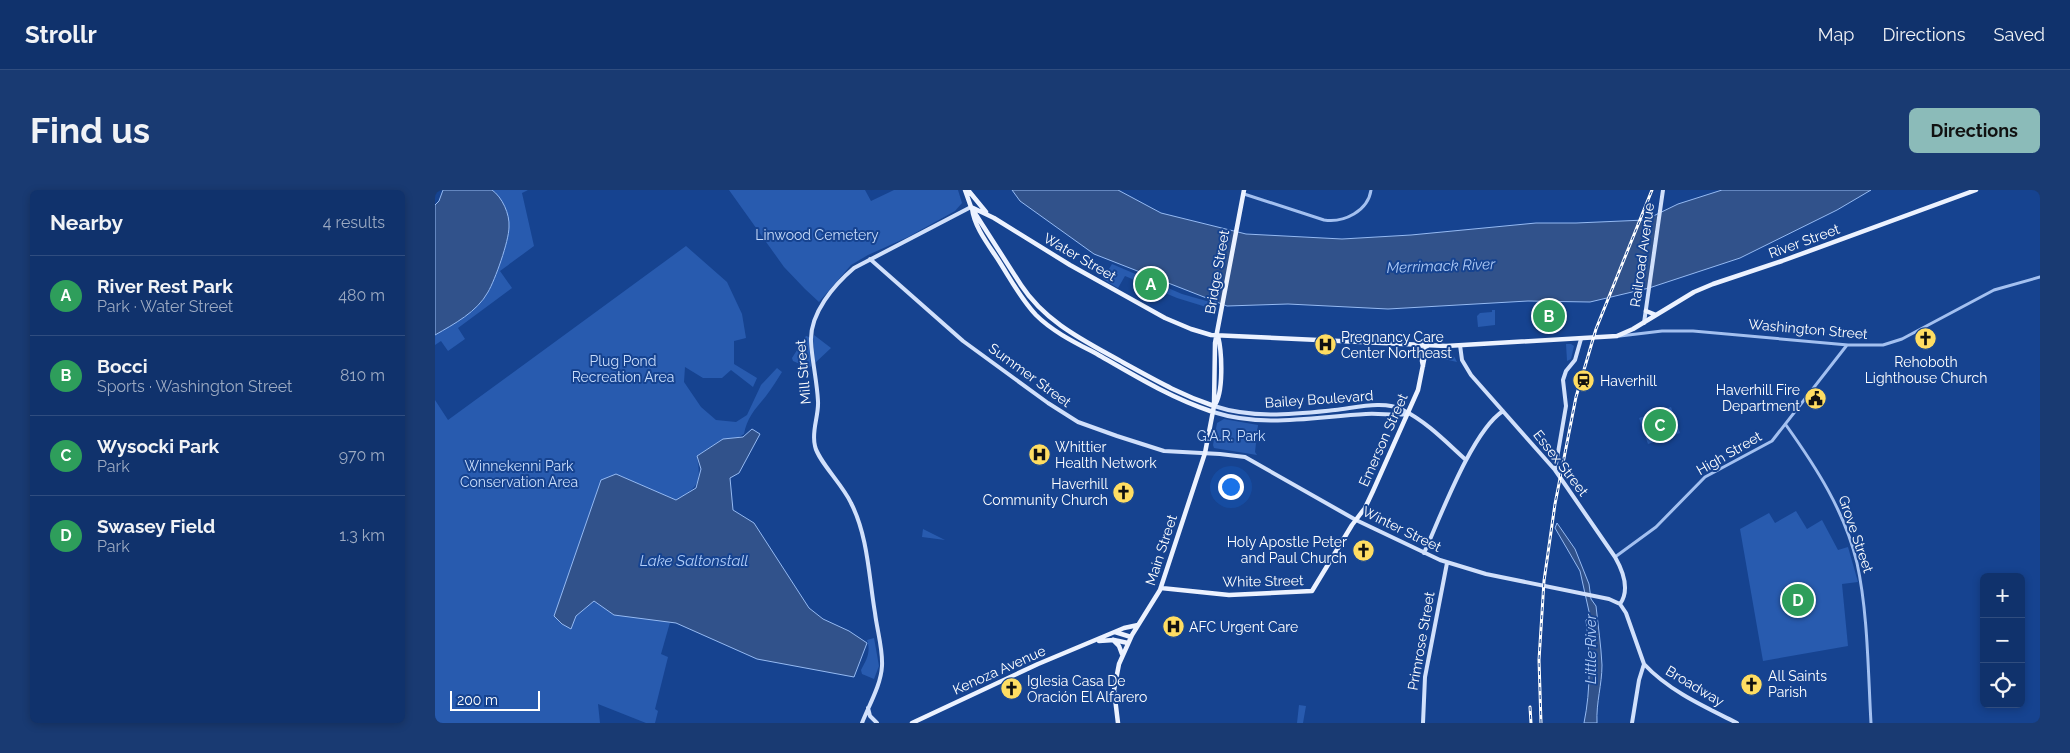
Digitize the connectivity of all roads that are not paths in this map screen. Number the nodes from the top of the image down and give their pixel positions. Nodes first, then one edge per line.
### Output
1 (966, 190) edge
2 (1371, 190) edge
3 (1663, 190) edge
4 (1977, 190) edge
5 (1244, 192) edge
6 (971, 207) junction
7 (989, 215) junction
8 (870, 259) junction
9 (2040, 277) edge
10 (1646, 311) junction
11 (1656, 315) junction
12 (1644, 323) junction
13 (1648, 333) junction
14 (1218, 335) junction
15 (1617, 336) junction
16 (1581, 339) junction
17 (1425, 344) junction
18 (1841, 344) junction
19 (1460, 345) junction
20 (1848, 345) junction
21 (1839, 354) junction
22 (1214, 406) junction
23 (1503, 411) junction
24 (1213, 412) junction
25 (1408, 414) junction
26 (1786, 425) junction
27 (1205, 453) junction
28 (1466, 460) junction
29 (1555, 470) junction
30 (1356, 520) junction
31 (1424, 553) junction
32 (1615, 557) junction
33 (1447, 563) junction
34 (1161, 588) junction
35 (1620, 604) junction
36 (1138, 625) junction
37 (1115, 632) junction
38 (1131, 637) junction
39 (1111, 640) junction
40 (1098, 641) junction
41 (1128, 642) junction
42 (1122, 655) junction
43 (1645, 664) junction
44 (868, 708) junction
45 (863, 723) edge
46 (877, 723) edge
47 (911, 723) edge
48 (1118, 723) edge
49 (1423, 723) edge
50 (1632, 723) edge
51 (1737, 723) edge
52 (1871, 723) edge

1 - 6 main road, Water Street
1 - 7 main road, Water Street
2 - 5 street
3 - 10 main road, Railroad Avenue
4 - 11 main road, River Street
5 - 14 main road, Bridge Street
6 - 7 main road, Water Street
6 - 8 main road, Mill Street
6 - 22 main road
6 - 24 main road
7 - 14 main road, Water Street
8 - 27 main road, Summer Street
8 - 44 main road, Mill Street
9 - 20 street, Washington Street
10 - 11 main road
10 - 12 main road, Railroad Avenue
11 - 12 main road, River Street
12 - 13 street
12 - 15 main road, Washington Street
13 - 15 street, Washington Street
13 - 18 street, Washington Street
14 - 17 main road, Water Street
14 - 22 main road, Main Street
15 - 16 main road, Washington Street
16 - 19 main road, Washington Street
16 - 29 main road
17 - 19 main road, Washington Street
17 - 25 main road, Emerson Street
18 - 20 street, Washington Street
18 - 21 street, High Street
19 - 23 main road, Essex Street
20 - 21 street, High Street
21 - 26 street, High Street
22 - 24 main road, Main Street
22 - 25 main road, Bailey Boulevard
23 - 28 main road
23 - 29 main road, Essex Street
24 - 25 main road, Bailey Boulevard
24 - 27 main road, Main Street
25 - 28 main road
25 - 30 main road, Emerson Street
26 - 32 street, High Street
26 - 52 street, Grove Street
27 - 30 main road, Winter Street
27 - 34 main road, Main Street
28 - 31 main road
29 - 32 main road, Essex Street
30 - 31 main road, Winter Street
30 - 34 main road, White Street
31 - 33 main road, Winter Street
32 - 35 main road, Essex Street
33 - 35 main road, Winter Street
33 - 49 main road, Primrose Street
34 - 36 main road, Main Street
35 - 43 main road, Broadway
36 - 37 main road, Kenoza Avenue
36 - 38 main road, Main Street
37 - 38 main road
37 - 40 main road, Kenoza Avenue
38 - 41 main road, Main Street
39 - 40 main road, Kenoza Avenue
39 - 41 main road, Kenoza Avenue
39 - 42 main road
40 - 47 main road, Kenoza Avenue
41 - 42 main road, Main Street
42 - 48 main road, Main Street
43 - 50 main road
43 - 51 main road, Broadway
44 - 45 main road, Mill Street
44 - 46 main road

